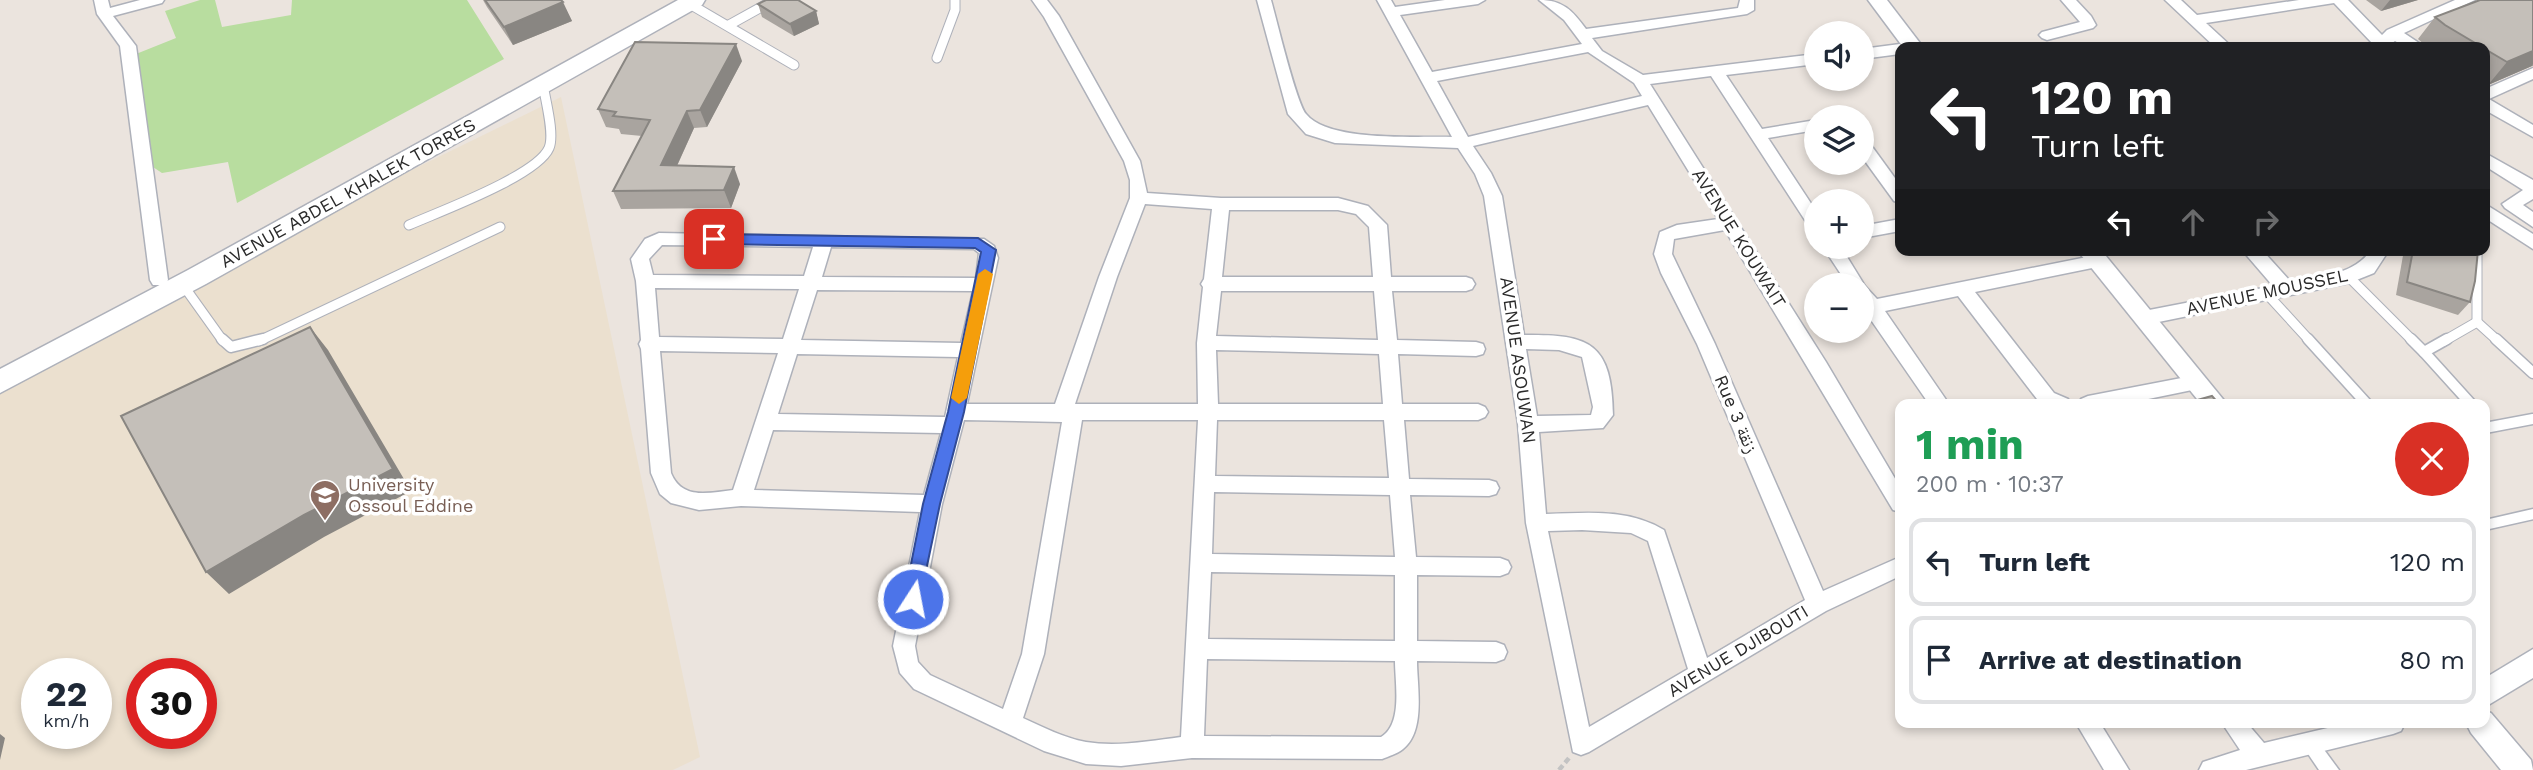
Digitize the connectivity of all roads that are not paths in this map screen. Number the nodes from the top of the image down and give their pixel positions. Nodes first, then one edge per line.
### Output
1 (158, 0) edge
2 (774, 0) edge
3 (955, 0) edge
4 (1264, 0) edge
5 (1478, 0) edge
6 (1546, 0) edge
7 (1877, 0) edge
8 (2068, 0) edge
9 (2172, 0) edge
10 (2329, 0) edge
11 (2340, 0) edge
12 (2468, 0) edge
13 (683, 1) edge
14 (1044, 2) edge
15 (2441, 4) edge
16 (1387, 6) edge
17 (1742, 6) edge
18 (103, 7) edge
19 (2194, 20) junction
20 (729, 25) junction
21 (2047, 35) dead end
22 (2387, 38) edge
23 (1588, 41) junction
24 (1909, 42) edge
25 (2218, 42) edge
26 (1895, 50) edge
27 (1874, 52) edge
28 (937, 58) dead end
29 (1804, 61) edge
30 (794, 65) dead end
31 (1716, 72) junction
32 (2533, 73) edge
33 (1427, 78) junction
34 (1640, 80) junction
35 (543, 83) junction
36 (2490, 93) edge
37 (2490, 96) edge
38 (1652, 99) junction
39 (1804, 127) edge
40 (2533, 132) edge
41 (1757, 135) junction
42 (1463, 143) junction
43 (1874, 161) edge
44 (2490, 162) edge
45 (1895, 190) edge
46 (2533, 190) edge
47 (1139, 198) junction
48 (1221, 204) junction
49 (1804, 206) edge
50 (2490, 213) edge
51 (2533, 221) edge
52 (1730, 223) junction
53 (409, 225) dead end
54 (1895, 226) edge
55 (500, 227) dead end
56 (1874, 230) edge
57 (1677, 231) joint
58 (824, 241) junction
59 (2533, 243) edge
60 (2092, 256) edge
61 (2256, 256) edge
62 (2376, 256) edge
63 (2477, 256) edge
64 (2349, 277) junction
65 (645, 281) junction
66 (171, 282) junction
67 (811, 282) junction
68 (1384, 282) junction
69 (1210, 284) junction
70 (1466, 284) dead end
71 (983, 285) junction
72 (1962, 288) junction
73 (2288, 290) junction
74 (2267, 295) junction
75 (1874, 298) edge
76 (1874, 309) edge
77 (2144, 318) junction
78 (2477, 322) junction
79 (1516, 342) junction
80 (1206, 343) junction
81 (648, 344) junction
82 (791, 347) junction
83 (1389, 347) junction
84 (1476, 349) dead end
85 (968, 350) junction
86 (2424, 352) junction
87 (0, 364) edge
88 (2533, 373) edge
89 (0, 382) edge
90 (2197, 382) junction
91 (1936, 399) edge
92 (2049, 399) edge
93 (2113, 399) edge
94 (2211, 399) edge
95 (2362, 399) edge
96 (2466, 399) edge
97 (1208, 412) junction
98 (1478, 412) dead end
99 (1068, 414) junction
100 (1393, 414) junction
101 (955, 418) junction
102 (2533, 419) edge
103 (767, 422) junction
104 (1528, 424) junction
105 (2490, 425) edge
106 (1203, 484) junction
107 (1398, 487) junction
108 (1489, 488) dead end
109 (1895, 496) edge
110 (741, 498) junction
111 (932, 504) junction
112 (2533, 514) edge
113 (1536, 523) junction
114 (2490, 524) edge
115 (1202, 563) junction
116 (1500, 567) dead end
117 (1406, 568) junction
118 (1895, 568) edge
119 (1818, 604) junction
120 (1196, 649) junction
121 (1496, 652) dead end
122 (1406, 653) junction
123 (2533, 662) edge
124 (1702, 674) junction
125 (2490, 691) edge
126 (1010, 723) junction
127 (2090, 728) edge
128 (2238, 728) edge
129 (2371, 728) edge
130 (2485, 728) edge
131 (2308, 742) junction
132 (1581, 744) joint
133 (1192, 747) junction
134 (2259, 755) junction
135 (2118, 770) edge
136 (2211, 770) edge
137 (2330, 770) edge
138 (2520, 770) edge

1 - 18 street
2 - 20 lane
3 - 28 lane
4 - 42 street
5 - 16 street
6 - 23 street, AVENUE KOUWAIT
7 - 24 street
8 - 21 street
9 - 19 street
10 - 19 street
11 - 22 street
12 - 15 street
13 - 20 lane
13 - 35 main road, AVENUE ABDEL KHALEK TORRES
13 - 66 main road, AVENUE ABDEL KHALEK TORRES
14 - 47 street
15 - 22 street
16 - 33 street, AVENUE ASOUWAN
17 - 23 street
18 - 66 street
19 - 25 street
20 - 30 lane
23 - 33 street
23 - 34 street, AVENUE KOUWAIT
26 - 27 street
29 - 31 street
31 - 34 street
31 - 41 street
32 - 36 street
33 - 42 street, AVENUE ASOUWAN
34 - 38 street, AVENUE KOUWAIT
35 - 53 lane
35 - 66 main road, AVENUE ABDEL KHALEK TORRES
37 - 40 street
38 - 42 street
38 - 52 street, AVENUE KOUWAIT
39 - 41 street
41 - 49 street
42 - 79 street, AVENUE ASOUWAN
43 - 45 street
44 - 46 street
46 - 51 street
47 - 48 street
47 - 99 street
48 - 68 street
48 - 69 street
50 - 59 street
52 - 57 street
52 - 109 street, AVENUE KOUWAIT
54 - 56 street
55 - 66 lane
57 - 119 street, Rue 3 زنقة
58 - 65 street
58 - 67 street
58 - 71 street
60 - 72 street
60 - 77 street
61 - 73 street
62 - 64 street, AVENUE MOUSSEL
63 - 78 lane
64 - 73 street, AVENUE MOUSSEL
64 - 86 lane
65 - 67 street
65 - 81 street
66 - 87 main road, AVENUE ABDEL KHALEK TORRES
66 - 89 main road, AVENUE ABDEL KHALEK TORRES
67 - 71 street
67 - 82 street
68 - 69 street
68 - 70 street
68 - 83 street
69 - 80 street
71 - 85 street
72 - 75 street
72 - 92 street
73 - 74 street, AVENUE MOUSSEL
74 - 77 street, AVENUE MOUSSEL
74 - 95 lane
76 - 91 street
77 - 90 street
78 - 86 lane
78 - 88 lane
79 - 104 street, AVENUE ASOUWAN
79 - 104 street
80 - 83 street
80 - 97 street
81 - 82 street
81 - 110 street
82 - 85 street
82 - 103 street
83 - 84 street
83 - 100 street
85 - 101 street
86 - 96 lane
90 - 93 street
90 - 94 street
97 - 99 street
97 - 100 street
97 - 106 street
98 - 100 street
99 - 101 street
99 - 126 street
100 - 107 street
101 - 103 street
101 - 111 street
102 - 105 lane
103 - 110 street
104 - 113 street, AVENUE ASOUWAN
106 - 107 street
106 - 115 street
107 - 108 street
107 - 117 street
110 - 111 street
111 - 126 street
112 - 114 lane
113 - 124 street
113 - 132 street, AVENUE ASOUWAN
115 - 117 street
115 - 120 street
116 - 117 street
117 - 122 street
118 - 119 street, AVENUE DJIBOUTI
119 - 124 street, AVENUE DJIBOUTI
120 - 122 street
120 - 133 street
121 - 122 street
122 - 133 street
123 - 125 street
124 - 132 street, AVENUE DJIBOUTI
126 - 133 street
127 - 135 street
128 - 134 street
129 - 131 street
130 - 138 street
131 - 134 street
131 - 137 street
134 - 136 street

